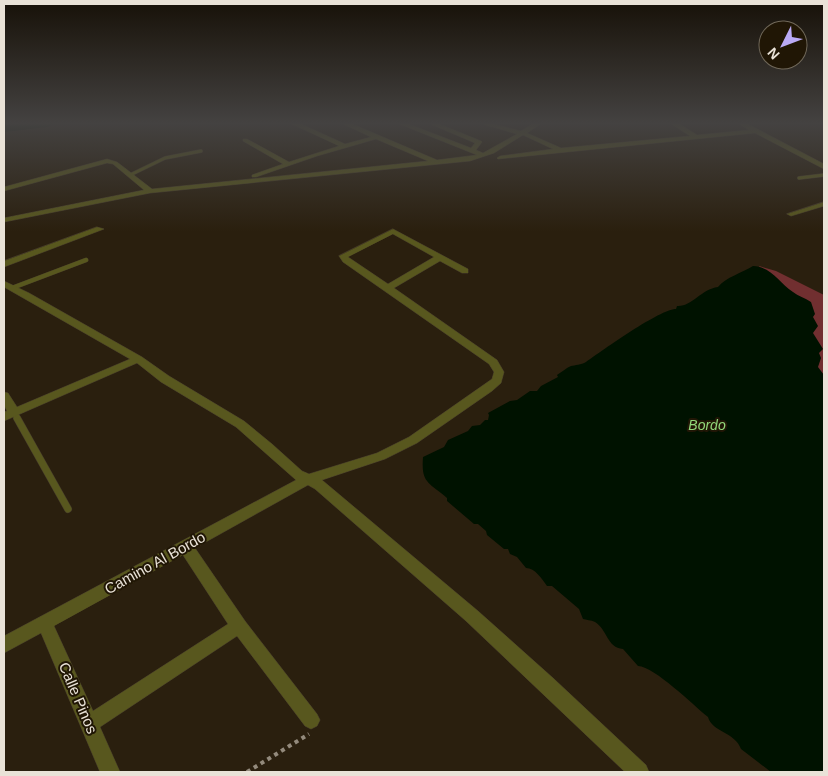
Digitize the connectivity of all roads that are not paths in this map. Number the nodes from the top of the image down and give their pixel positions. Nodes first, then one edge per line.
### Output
1 (163, 159) edge
2 (280, 159) edge
3 (304, 159) edge
4 (428, 159) edge
5 (468, 159) edge
6 (437, 163) junction
7 (821, 163) edge
8 (289, 164) junction
9 (824, 167) edge
10 (130, 175) junction
11 (824, 175) edge
12 (799, 178) dead end
13 (236, 183) junction
14 (4, 189) edge
15 (150, 191) junction
16 (824, 204) edge
17 (791, 214) dead end
18 (4, 220) edge
19 (100, 229) dead end
20 (441, 257) junction
21 (86, 260) dead end
22 (4, 264) edge
23 (465, 271) dead end
24 (8, 286) edge
25 (388, 288) junction
26 (138, 359) junction
27 (4, 396) edge
28 (9, 415) edge
29 (307, 480) junction
30 (68, 509) dead end
31 (185, 546) junction
32 (46, 623) junction
33 (238, 626) junction
34 (4, 645) edge
35 (311, 720) road end
36 (89, 724) junction
37 (636, 771) edge
38 (110, 772) edge

1 - 10 lane
2 - 8 street
3 - 8 street
4 - 6 street
5 - 6 street
6 - 13 street
7 - 9 street
8 - 13 street
10 - 14 street
10 - 15 street
11 - 12 lane
13 - 15 street
15 - 18 street
16 - 17 street
19 - 22 street
20 - 23 street
20 - 25 street
20 - 25 street, Camino Al Bordo
21 - 24 lane
24 - 26 street
25 - 29 street, Camino Al Bordo
26 - 28 street
26 - 29 street
27 - 28 street
28 - 30 lane
29 - 31 street, Camino Al Bordo
29 - 37 street
31 - 32 street, Camino Al Bordo
31 - 33 street
32 - 34 street, Camino Al Bordo
32 - 36 street, Calle Pinos
33 - 35 street
33 - 36 street
36 - 38 street, Calle Pinos

